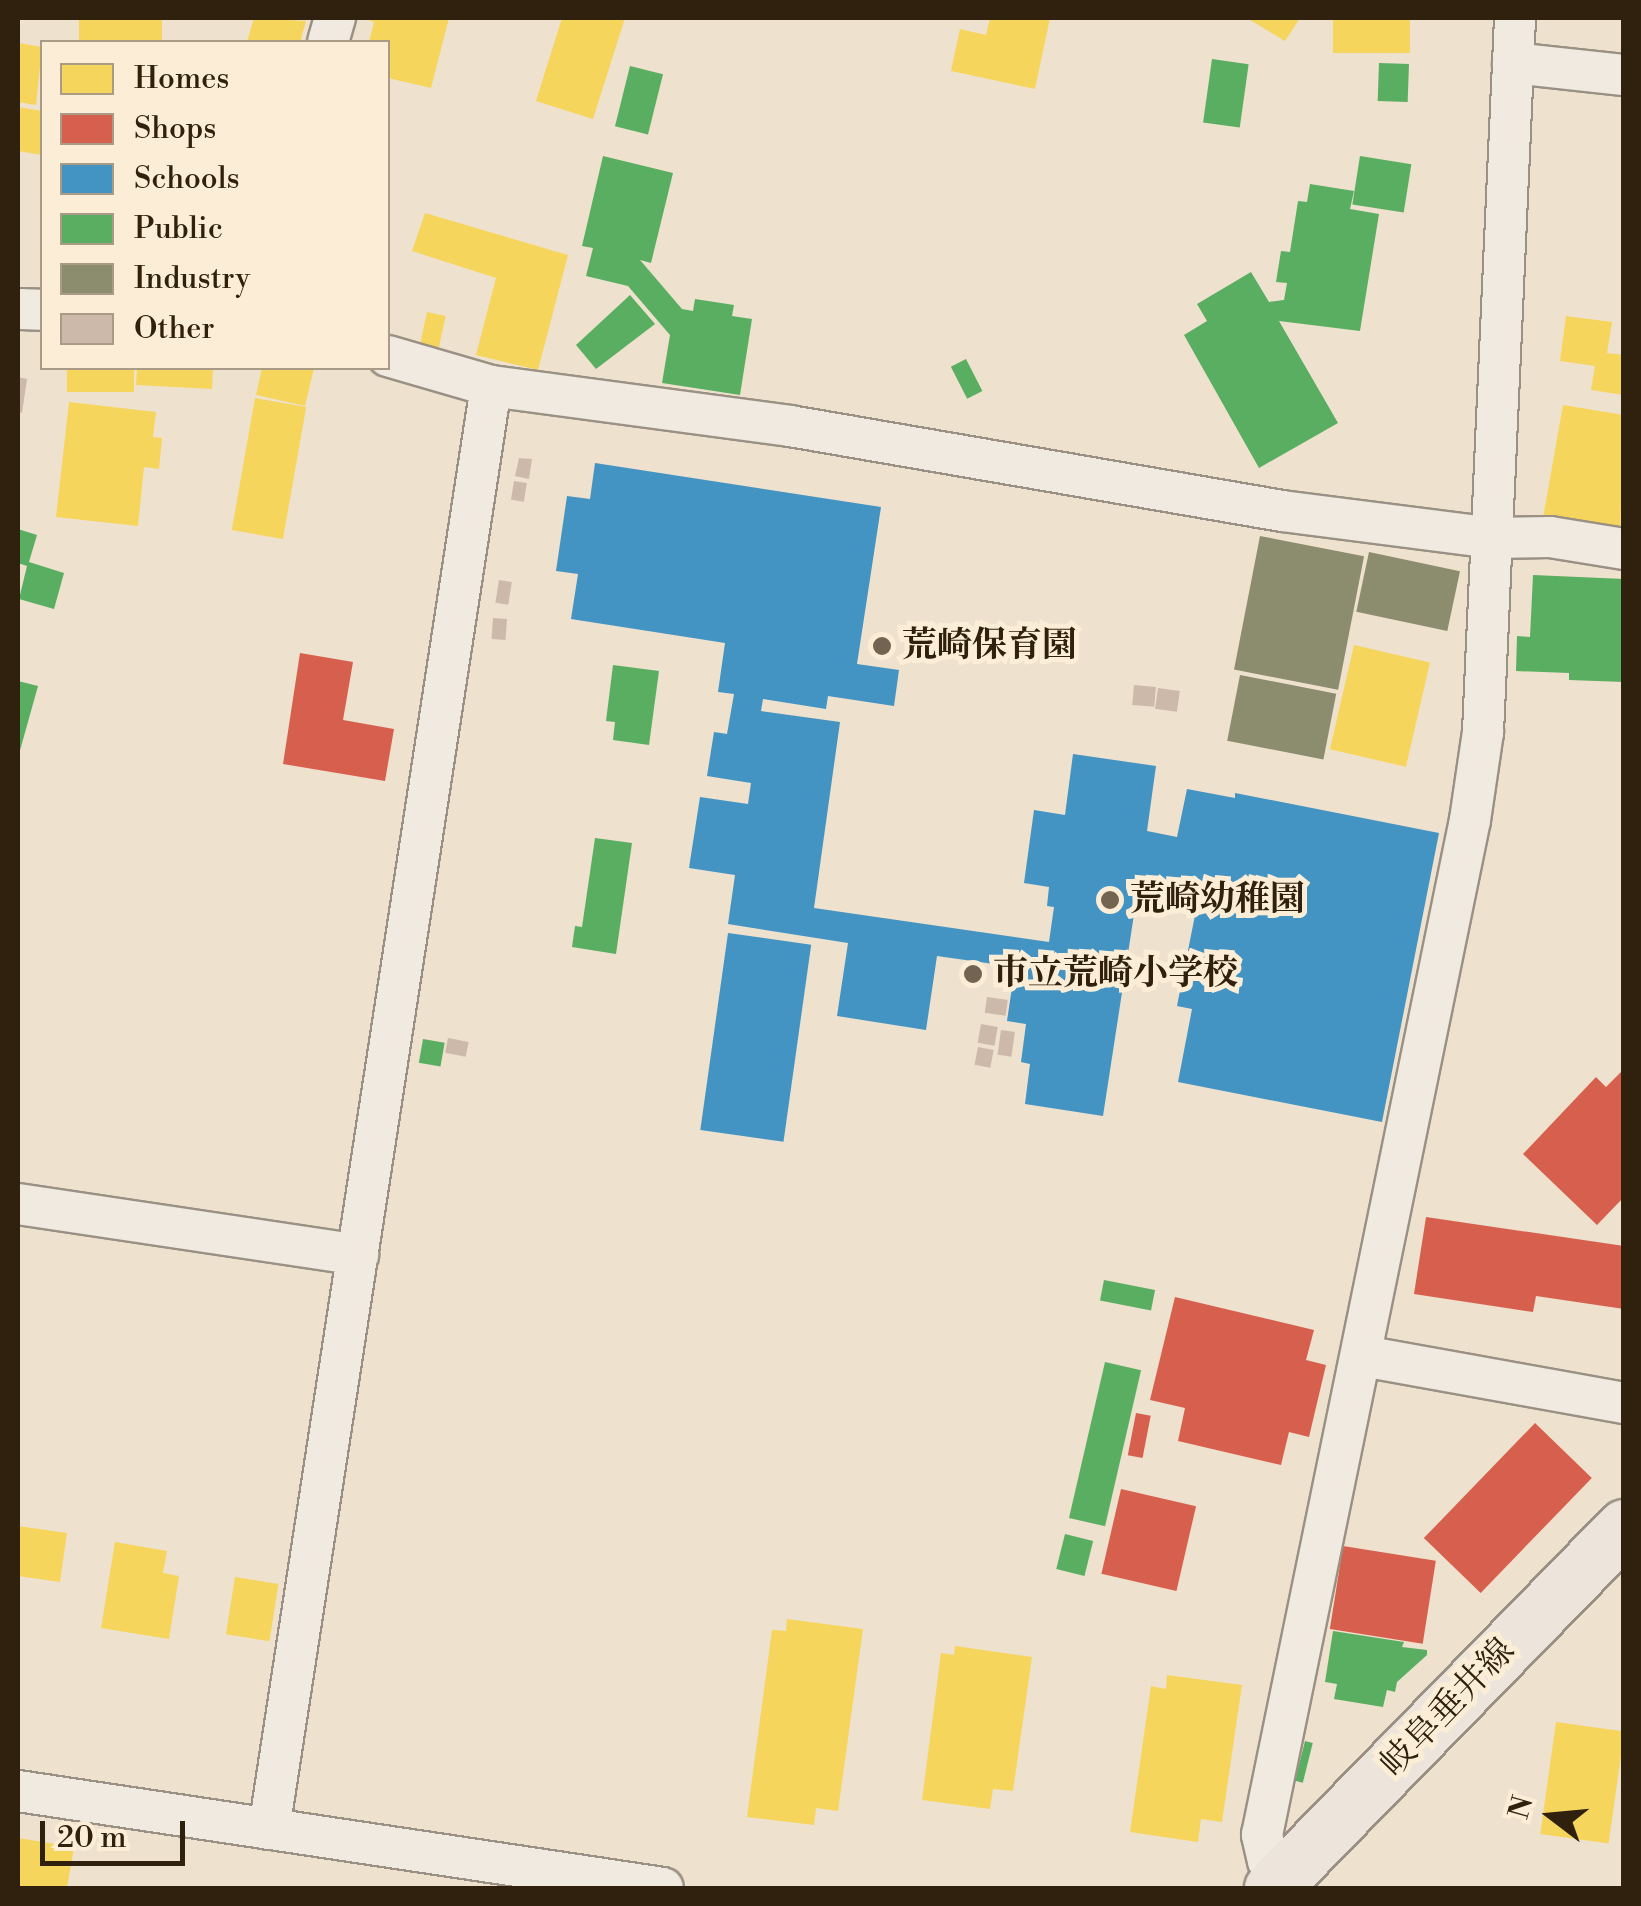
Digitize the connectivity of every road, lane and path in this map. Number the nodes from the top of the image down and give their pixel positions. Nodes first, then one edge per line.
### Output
1 (1515, 18) edge
2 (1513, 63) junction
3 (1624, 75) edge
4 (390, 357) edge
5 (491, 386) junction
6 (1494, 538) junction
7 (1624, 549) edge
8 (18, 1204) edge
9 (358, 1255) junction
10 (1362, 1356) junction
11 (1624, 1402) edge
12 (1624, 1527) edge
13 (18, 1792) edge
14 (268, 1828) junction
15 (1278, 1882) edge
16 (663, 1888) edge

1 - 2 street
2 - 3 street
2 - 6 street
4 - 5 street
5 - 6 street
5 - 9 street
6 - 7 street
6 - 10 street
8 - 9 street
9 - 14 street
10 - 11 street
10 - 15 street
12 - 15 main road, 岐阜垂井線
13 - 14 street
14 - 16 street

